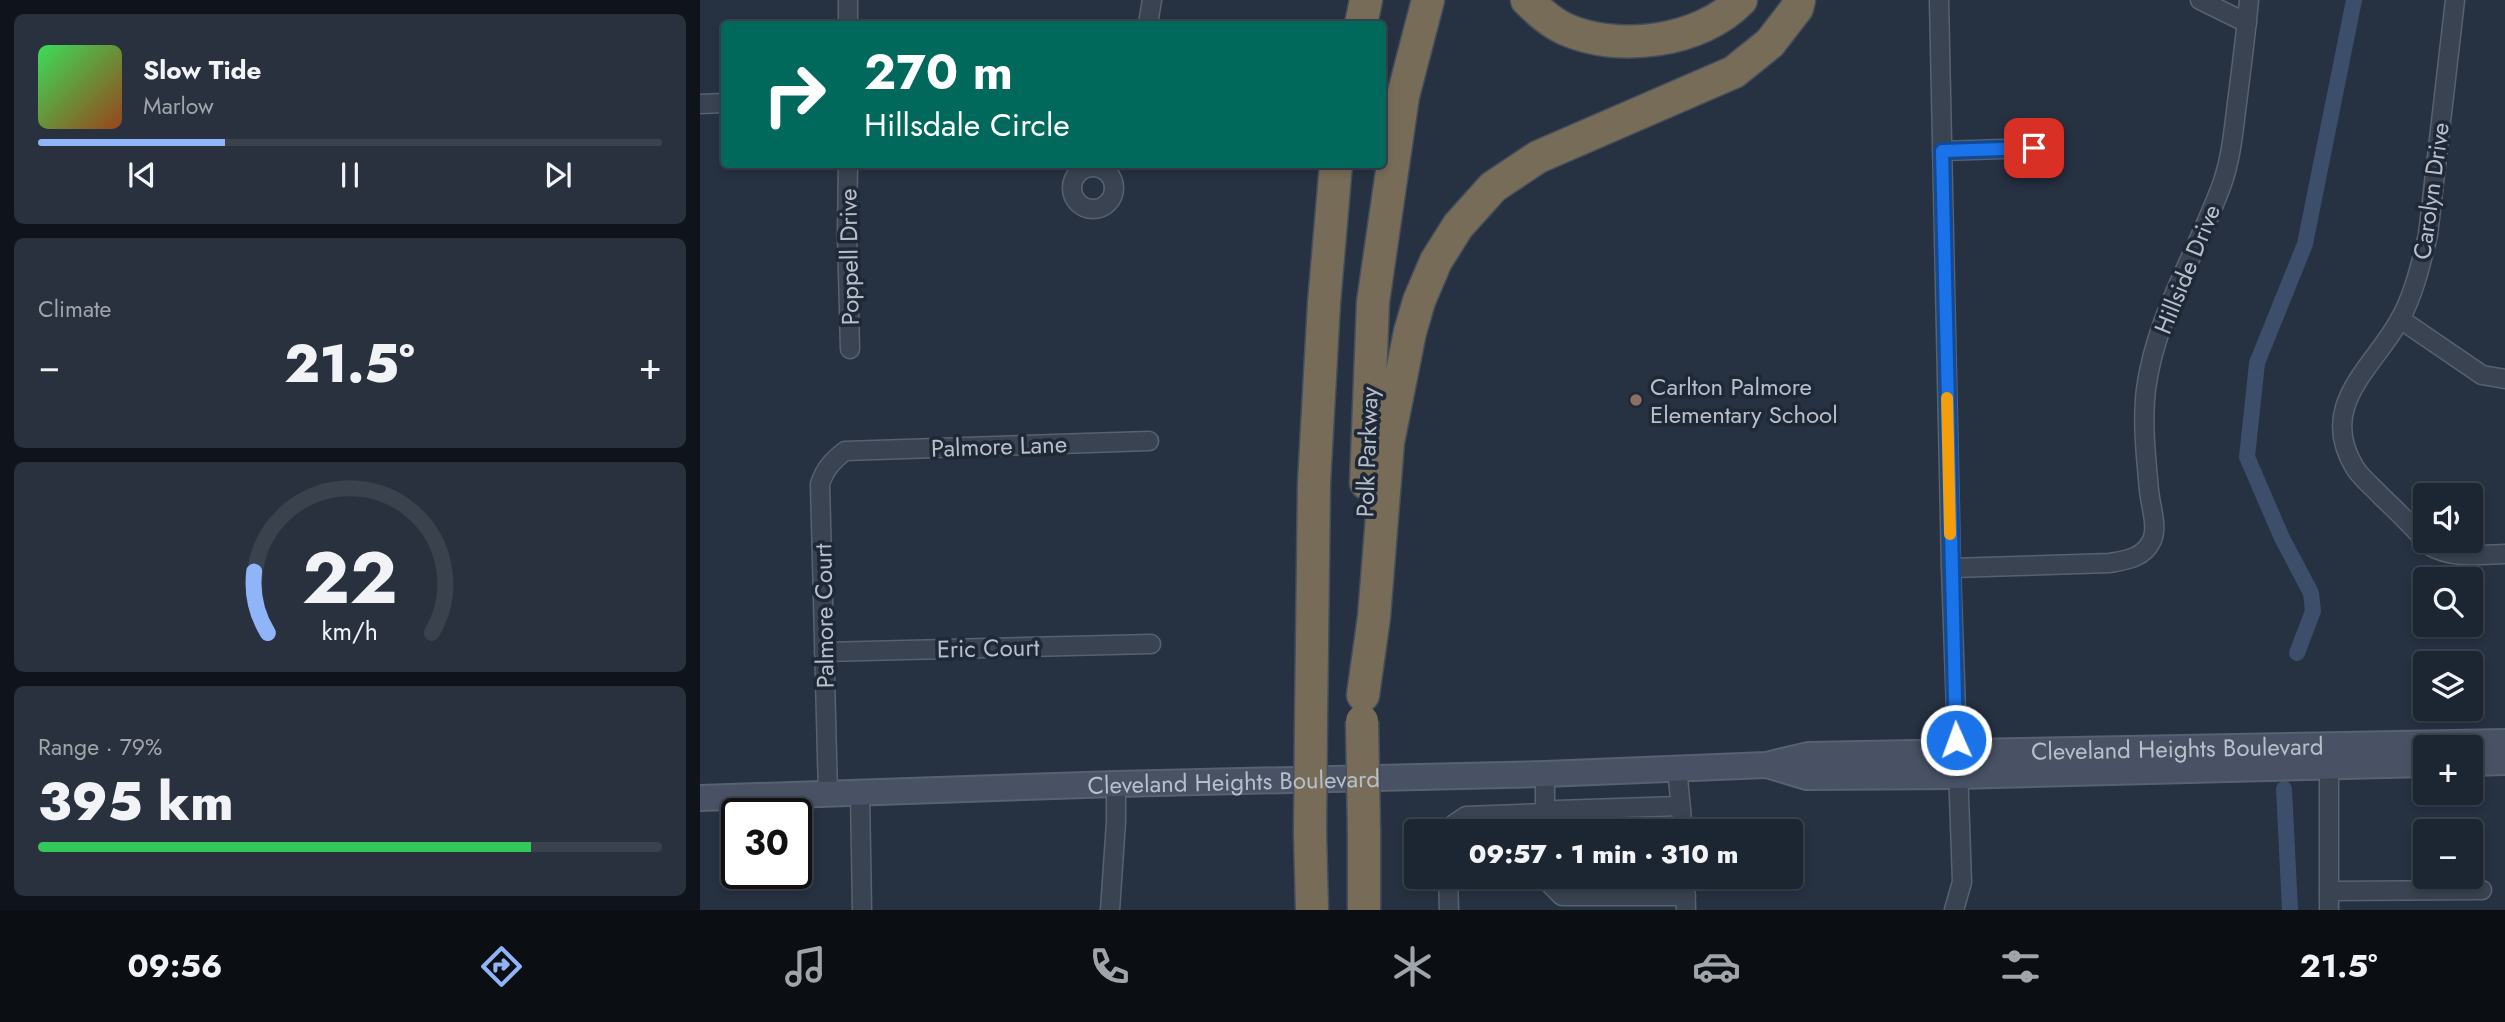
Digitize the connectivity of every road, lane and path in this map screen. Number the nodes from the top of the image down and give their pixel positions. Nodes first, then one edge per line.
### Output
1 (848, 0) edge
2 (1152, 0) edge
3 (1359, 0) edge
4 (1366, 0) edge
5 (1428, 0) edge
6 (1527, 0) edge
7 (1741, 0) edge
8 (1799, 0) edge
9 (1939, 0) edge
10 (2200, 0) edge
11 (2249, 0) edge
12 (2455, 0) edge
13 (848, 21) edge
14 (1148, 21) edge
15 (1356, 21) edge
16 (1362, 21) edge
17 (2247, 23) junction
18 (721, 103) edge
19 (700, 104) edge
20 (2034, 148) dead end
21 (1942, 151) junction
22 (848, 168) edge
23 (1336, 168) edge
24 (2400, 320) junction
25 (850, 349) dead end
26 (2505, 379) edge
27 (1149, 441) dead end
28 (849, 451) joint
29 (2505, 554) edge
30 (1951, 568) junction
31 (1151, 644) dead end
32 (824, 652) junction
33 (1363, 708) junction
34 (2505, 742) edge
35 (2329, 755) junction
36 (2505, 762) edge
37 (2413, 763) edge
38 (2483, 763) edge
39 (1957, 764) junction
40 (1677, 767) junction
41 (1545, 774) junction
42 (1116, 784) junction
43 (860, 793) junction
44 (828, 795) junction
45 (700, 798) edge
46 (1679, 806) junction
47 (1462, 819) edge
48 (1506, 819) edge
49 (1545, 819) edge
50 (1548, 819) edge
51 (1681, 819) edge
52 (1448, 889) edge
53 (1555, 889) edge
54 (2482, 890) dead end
55 (2329, 891) junction
56 (1686, 903) edge
57 (862, 910) edge
58 (1110, 910) edge
59 (1312, 910) edge
60 (1364, 910) edge
61 (1449, 910) edge
62 (1954, 910) edge
63 (2329, 910) edge

1 - 13 street
2 - 14 street
3 - 15 highway
4 - 16 highway
5 - 33 highway, Polk Parkway
6 - 7 highway
8 - 33 highway
9 - 21 street
10 - 17 street
11 - 17 street, Hillside Drive
12 - 24 street, Carolyn Drive
17 - 30 street, Hillside Drive
18 - 19 street
20 - 21 street
21 - 30 street
22 - 25 street, Poppell Drive
23 - 59 highway, Polk Parkway, bridge
24 - 26 street
24 - 29 street, Carolyn Drive
27 - 28 street, Palmore Lane
28 - 32 street, Palmore Court
30 - 39 street
31 - 32 street, Eric Court
32 - 44 street, Palmore Court
33 - 60 highway, Polk Parkway, bridge
34 - 35 street, Cleveland Heights Boulevard
35 - 37 street, Cleveland Heights Boulevard
35 - 39 street, Cleveland Heights Boulevard
35 - 55 street
36 - 38 street
39 - 40 street, Cleveland Heights Boulevard
39 - 62 street
40 - 41 street, Cleveland Heights Boulevard
40 - 46 street
41 - 42 street, Cleveland Heights Boulevard
41 - 49 street
42 - 43 street, Cleveland Heights Boulevard
42 - 58 street
43 - 44 street, Cleveland Heights Boulevard
43 - 57 street
44 - 45 street, Cleveland Heights Boulevard
46 - 50 street
46 - 51 street
47 - 48 street
52 - 61 street
53 - 56 street
54 - 55 street
55 - 63 street

